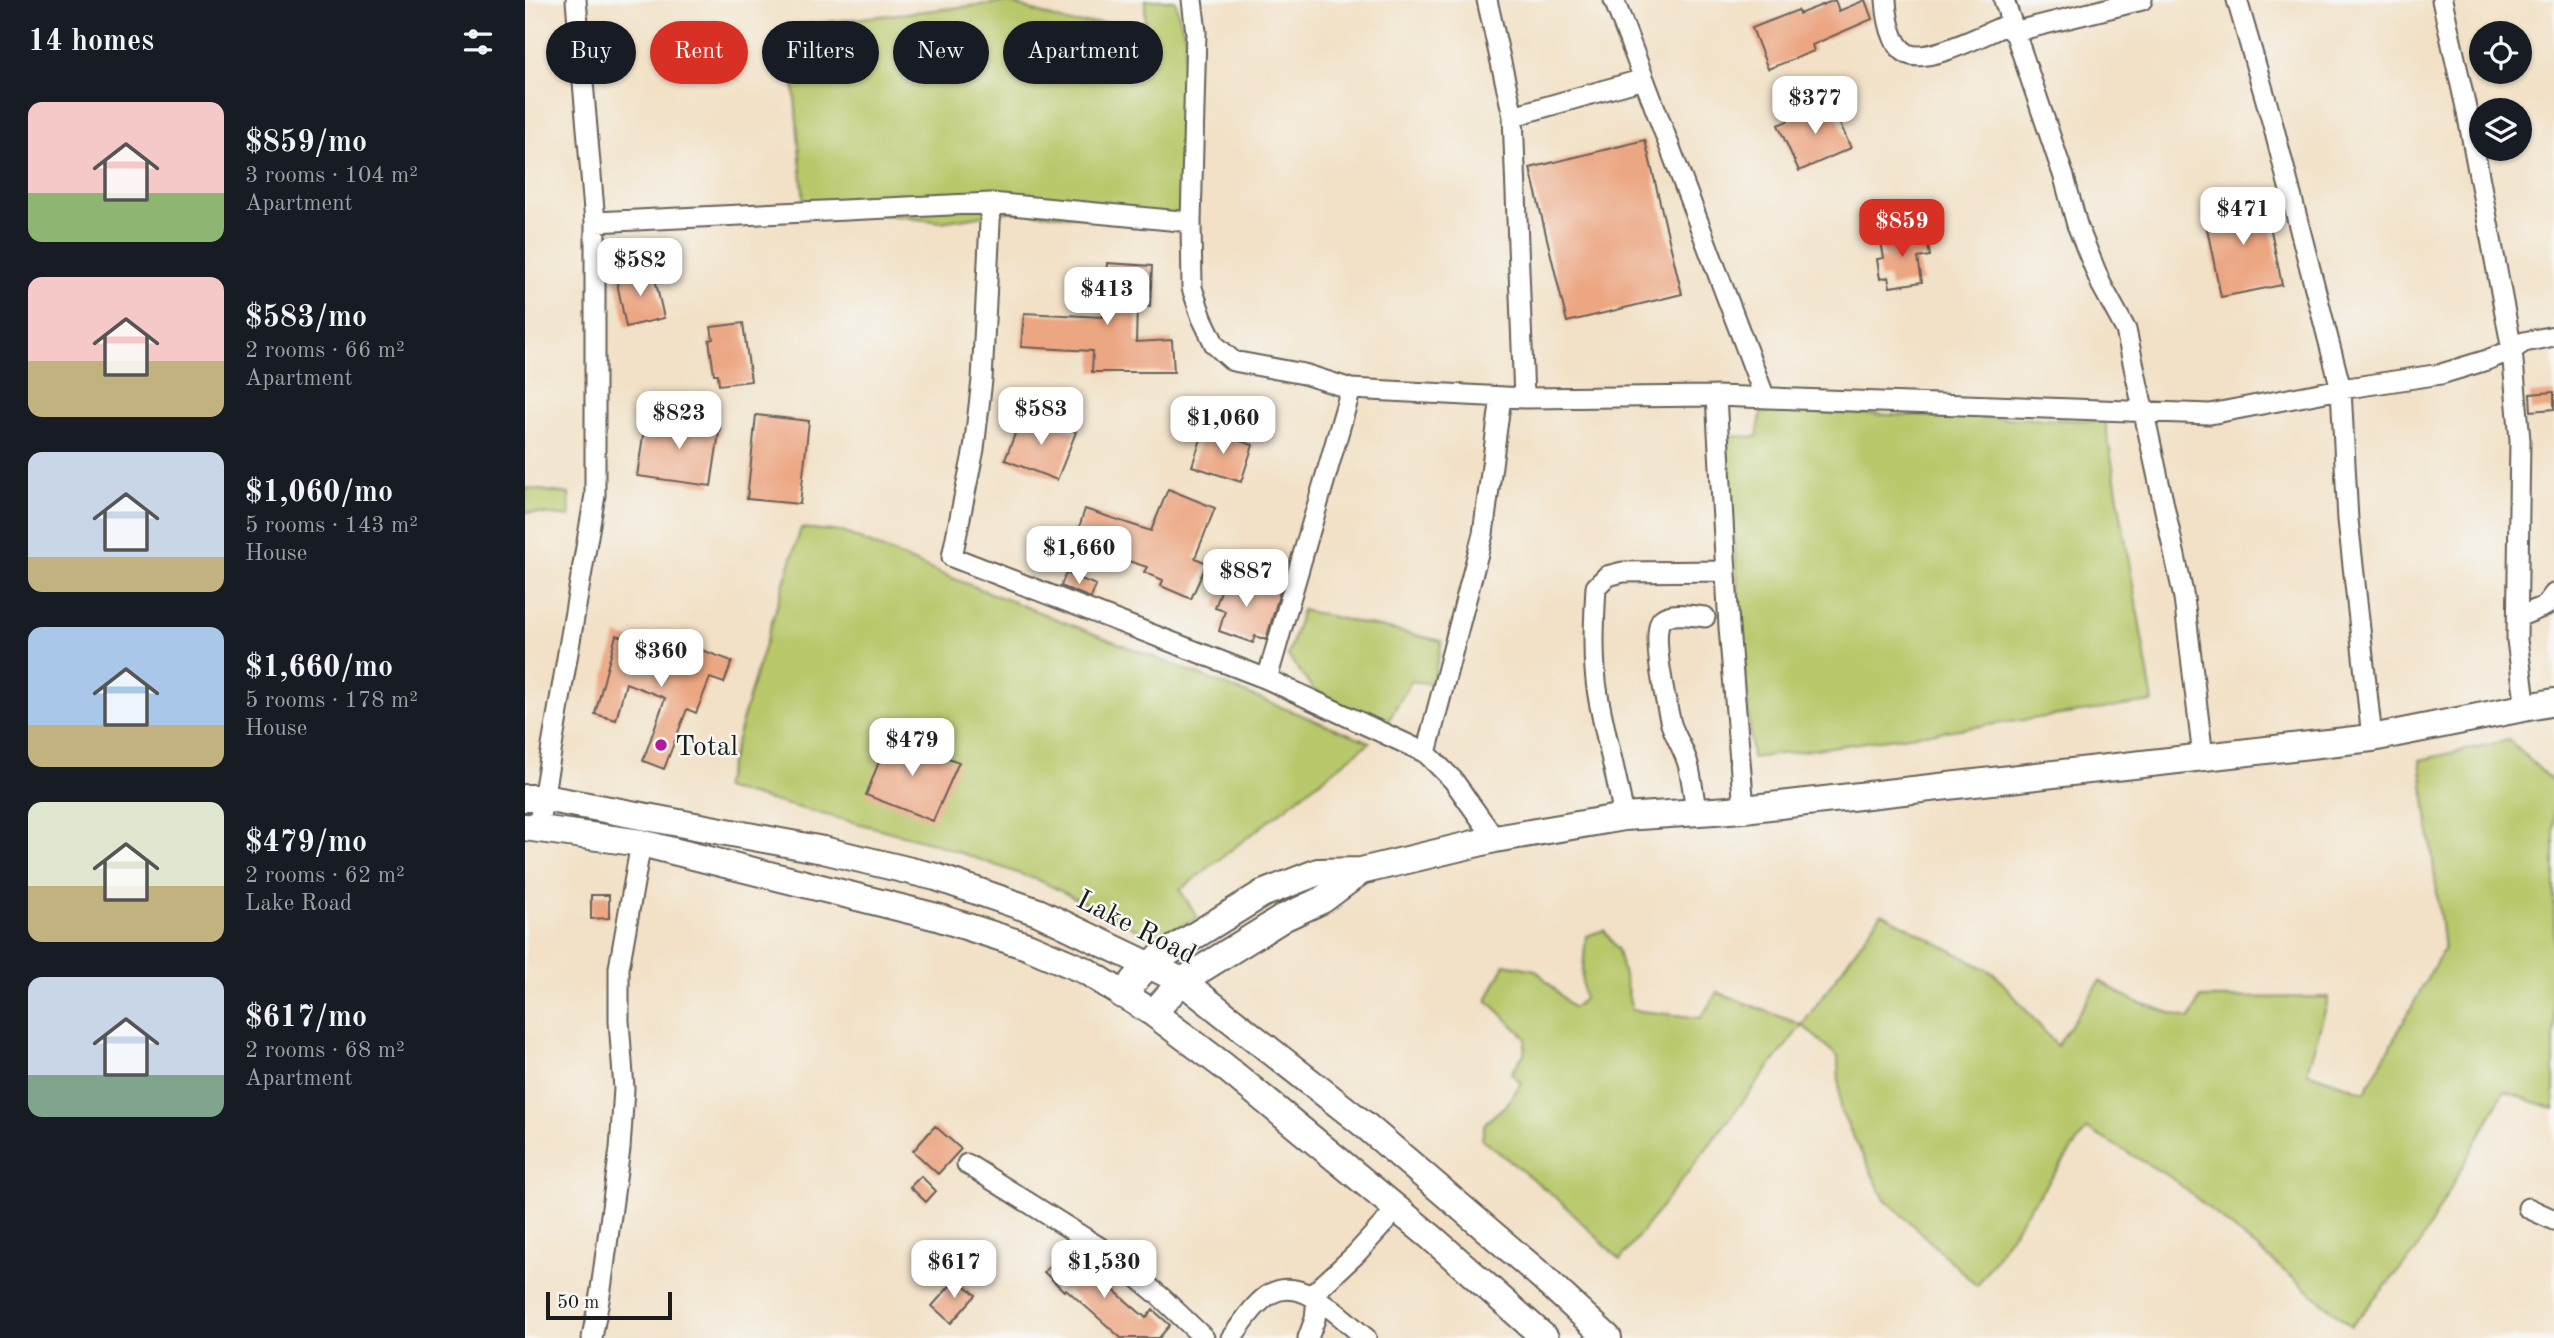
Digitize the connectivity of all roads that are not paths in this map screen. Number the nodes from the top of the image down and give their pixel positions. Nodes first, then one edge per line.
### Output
1 (576, 0) edge
2 (1192, 0) edge
3 (1487, 0) edge
4 (1614, 0) edge
5 (1886, 0) edge
6 (2004, 0) edge
7 (2142, 0) edge
8 (2237, 0) edge
9 (2442, 0) edge
10 (2012, 27) junction
11 (1644, 79) junction
12 (1513, 116) junction
13 (991, 203) junction
14 (595, 222) junction
15 (1191, 222) junction
16 (2554, 336) edge
17 (2512, 349) junction
18 (1351, 389) junction
19 (2341, 389) junction
20 (1716, 396) junction
21 (1501, 397) junction
22 (1524, 398) junction
23 (1765, 398) junction
24 (2145, 412) junction
25 (1726, 571) junction
26 (2554, 594) edge
27 (1705, 617) dead end
28 (2518, 617) junction
29 (1267, 679) junction
30 (2554, 702) edge
31 (2526, 709) junction
32 (2372, 738) junction
33 (1426, 753) junction
34 (2203, 757) junction
35 (534, 798) edge
36 (1744, 809) junction
37 (1696, 812) junction
38 (1624, 817) junction
39 (531, 827) edge
40 (1495, 839) junction
41 (641, 844) junction
42 (1361, 871) junction
43 (1147, 966) junction
44 (1182, 981) junction
45 (1122, 995) junction
46 (1153, 1013) junction
47 (967, 1164) dead end
48 (2528, 1208) dead end
49 (1397, 1209) junction
50 (2554, 1220) edge
51 (1315, 1297) junction
52 (592, 1338) edge
53 (1204, 1338) edge
54 (1231, 1338) edge
55 (1308, 1338) edge
56 (1366, 1338) edge
57 (1545, 1338) edge
58 (1608, 1338) edge

1 - 14 street
2 - 15 street
3 - 12 street
4 - 11 street
5 - 10 street
6 - 10 street
7 - 10 street
8 - 19 street
9 - 17 street
10 - 24 street
11 - 12 street
11 - 23 street
12 - 22 street
13 - 14 street
13 - 15 street
13 - 29 street
14 - 35 street
15 - 18 street
16 - 17 street
17 - 19 street
17 - 28 street
18 - 21 street
18 - 29 street
19 - 24 street
19 - 32 street
20 - 22 street
20 - 23 street
20 - 25 street
21 - 22 street
21 - 33 street
23 - 24 street
24 - 34 street
25 - 36 street
25 - 38 street
26 - 28 street
27 - 37 street
28 - 31 street
29 - 33 street
30 - 31 main road
31 - 32 main road
32 - 34 main road
33 - 40 street
34 - 36 main road
35 - 39 street
35 - 43 main road, Lake Road
36 - 37 main road
37 - 38 main road
38 - 40 main road
39 - 41 main road
40 - 42 main road
41 - 45 main road
41 - 52 street
42 - 43 main road
42 - 44 main road
43 - 44 main road, Lake Road
43 - 45 main road
44 - 46 main road
44 - 58 main road, Lake Road
45 - 46 main road
46 - 49 main road
47 - 53 street
48 - 50 street
49 - 51 street
49 - 57 main road
51 - 54 street
51 - 55 street
51 - 56 street

